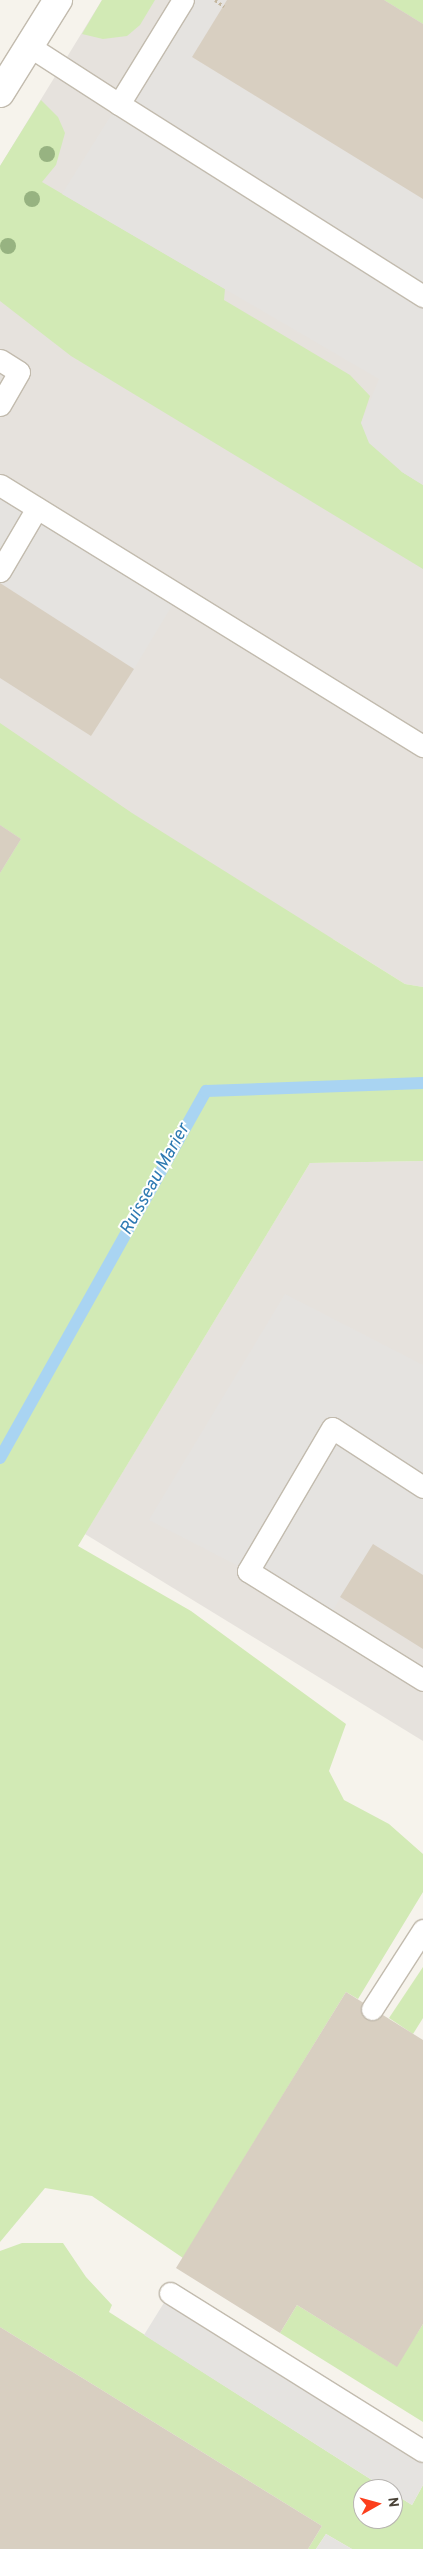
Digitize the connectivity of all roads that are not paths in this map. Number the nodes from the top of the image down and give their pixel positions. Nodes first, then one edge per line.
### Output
1 (58, 0) edge
2 (183, 0) edge
3 (29, 46) junction
4 (0, 93) edge
5 (119, 104) junction
6 (423, 296) edge
7 (0, 360) edge
8 (0, 405) edge
9 (0, 485) edge
10 (37, 508) junction
11 (0, 571) edge
12 (423, 746) edge
13 (423, 1487) edge
14 (423, 1680) edge
15 (423, 1930) edge
16 (372, 2008) dead end
17 (170, 2293) dead end
18 (423, 2451) edge

1 - 3 street
2 - 5 lane
3 - 4 street
3 - 5 lane
5 - 6 lane
7 - 8 lane
9 - 10 lane
10 - 11 lane
10 - 12 lane
13 - 14 lane
15 - 16 lane
17 - 18 lane

